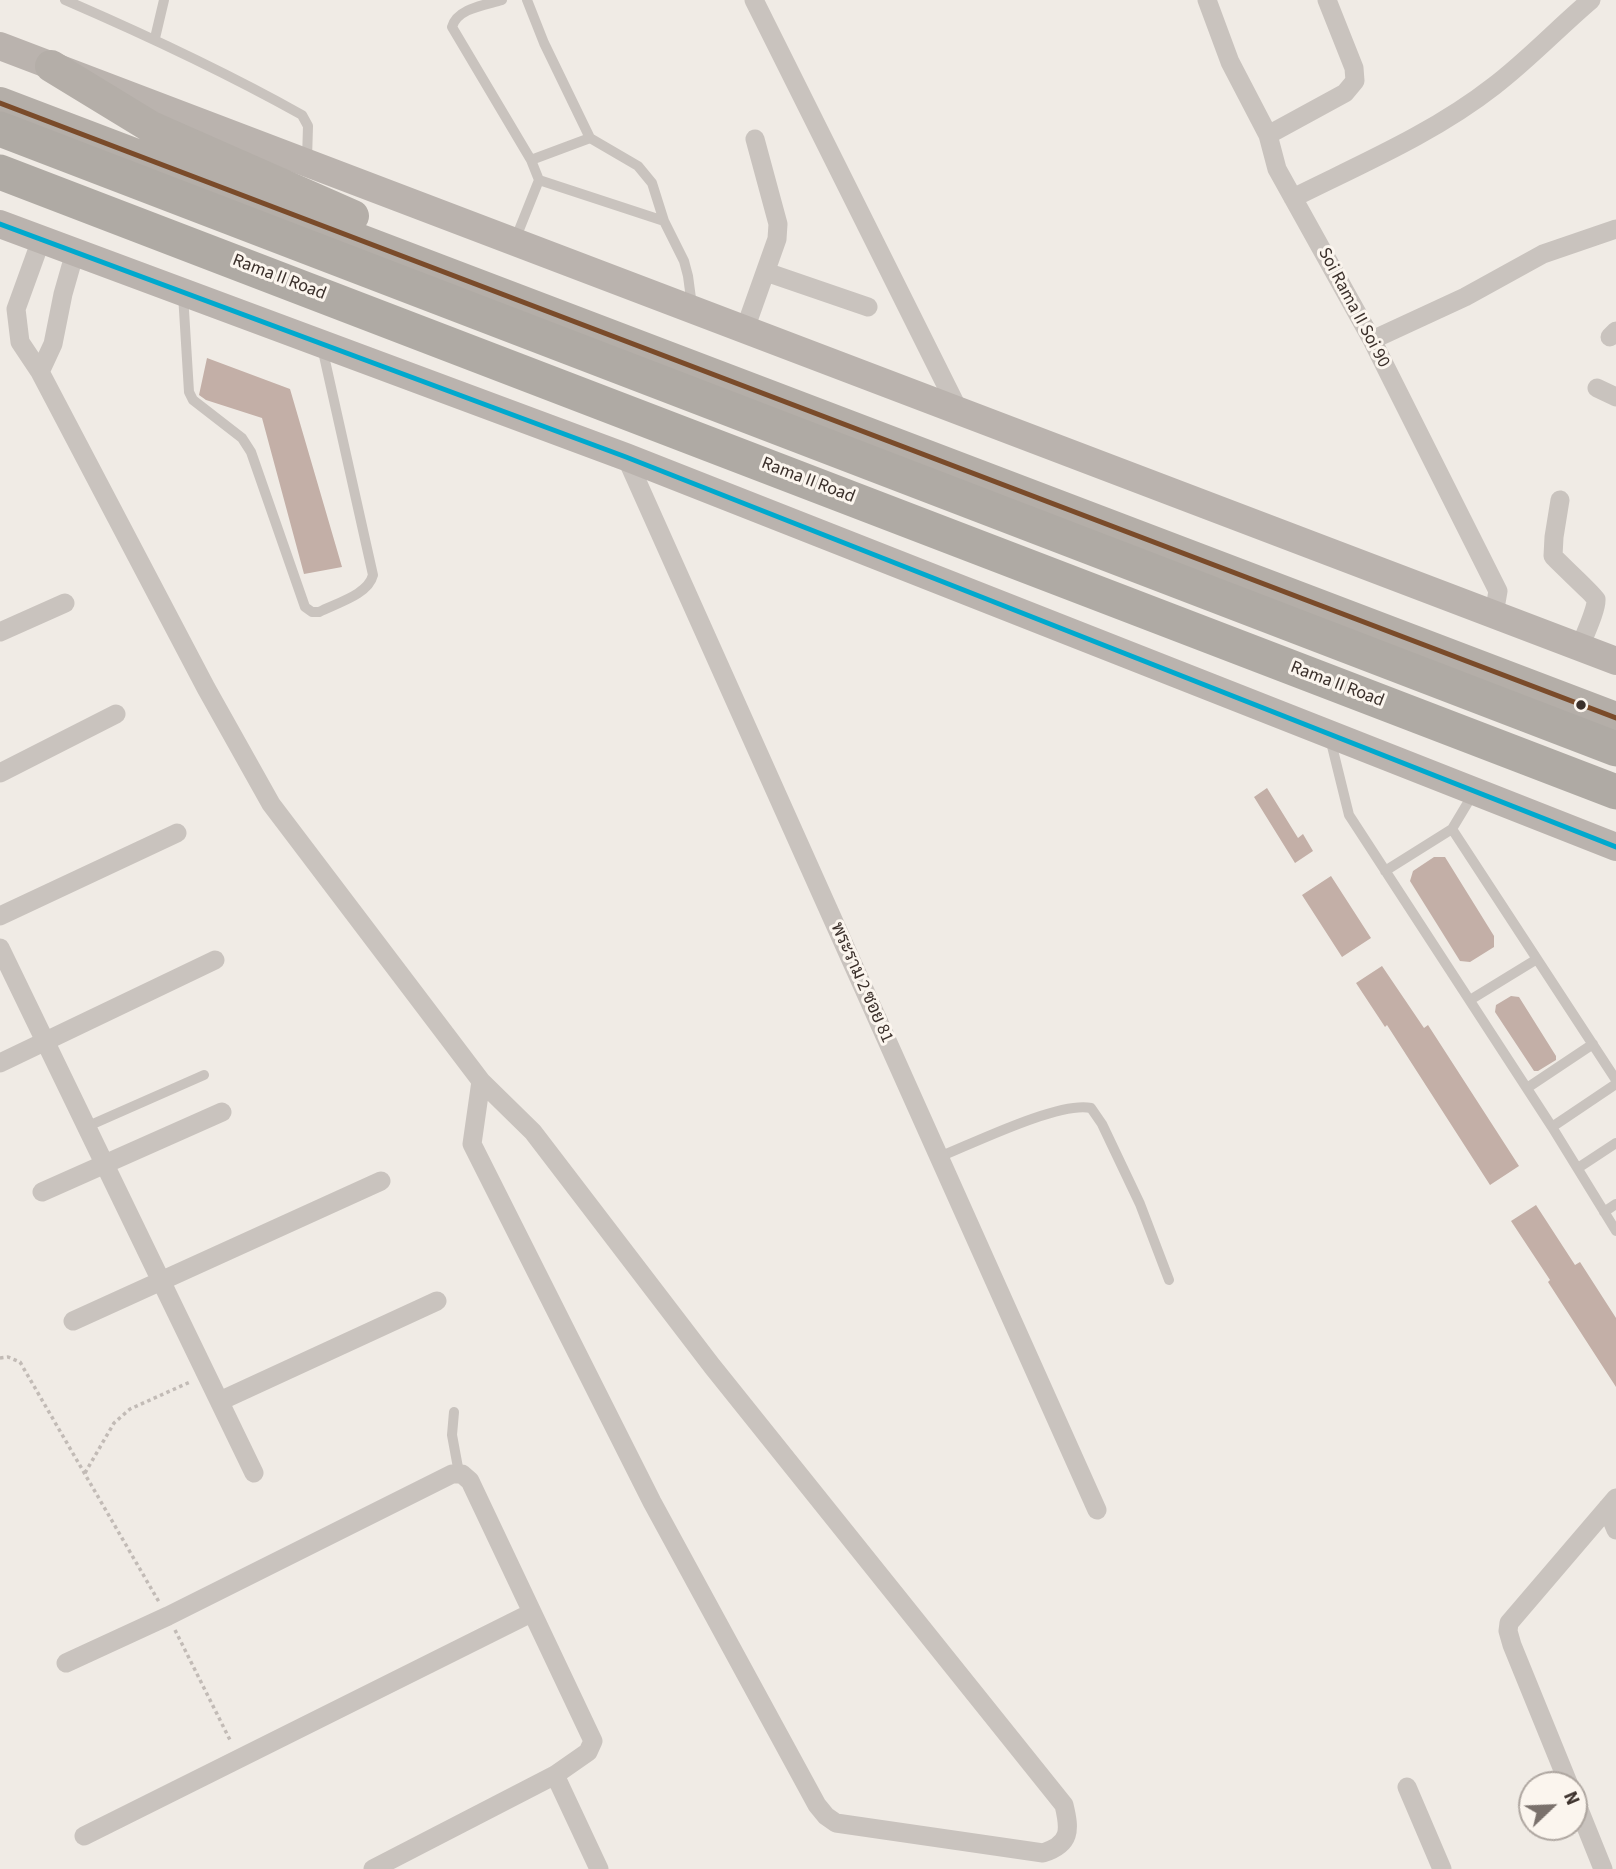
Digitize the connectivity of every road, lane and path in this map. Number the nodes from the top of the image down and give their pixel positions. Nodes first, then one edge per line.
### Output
1 (65, 0) edge
2 (164, 0) edge
3 (502, 0) edge
4 (527, 0) edge
5 (754, 0) edge
6 (1208, 0) edge
7 (1326, 0) edge
8 (1591, 0) edge
9 (155, 38) junction
10 (0, 46) edge
11 (51, 66) junction
12 (0, 103) edge
13 (0, 129) edge
14 (1268, 135) junction
15 (590, 138) junction
16 (755, 139) dead end
17 (531, 160) junction
18 (307, 163) junction
19 (0, 172) edge
20 (539, 180) junction
21 (1293, 198) junction
22 (664, 221) junction
23 (0, 225) edge
24 (1616, 229) edge
25 (41, 240) junction
26 (515, 240) junction
27 (75, 251) junction
28 (766, 272) junction
29 (453, 275) junction
30 (183, 291) junction
31 (868, 307) dead end
32 (692, 308) junction
33 (746, 329) junction
34 (1372, 340) junction
35 (321, 343) junction
36 (40, 372) junction
37 (1597, 388) dead end
38 (1616, 397) edge
39 (958, 409) junction
40 (625, 457) junction
41 (1560, 500) dead end
42 (65, 603) dead end
43 (1494, 614) junction
44 (0, 632) edge
45 (1580, 647) junction
46 (1616, 660) edge
47 (116, 714) dead end
48 (1616, 718) edge
49 (1329, 734) junction
50 (1616, 749) edge
51 (0, 774) edge
52 (1475, 790) junction
53 (1616, 792) edge
54 (1452, 829) junction
55 (177, 833) dead end
56 (1616, 847) edge
57 (1385, 871) junction
58 (0, 916) edge
59 (0, 948) edge
60 (1537, 959) junction
61 (215, 960) dead end
62 (1471, 1000) junction
63 (43, 1041) junction
64 (1592, 1044) junction
65 (0, 1063) edge
66 (204, 1075) dead end
67 (481, 1082) junction
68 (1616, 1082) edge
69 (1527, 1088) junction
70 (222, 1112) dead end
71 (1552, 1126) junction
72 (85, 1127) junction
73 (1616, 1143) edge
74 (939, 1157) junction
75 (104, 1166) junction
76 (1578, 1168) junction
77 (382, 1181) dead end
78 (42, 1192) dead end
79 (1616, 1204) edge
80 (1604, 1212) junction
81 (1616, 1231) edge
82 (1170, 1280) dead end
83 (161, 1281) junction
84 (437, 1301) dead end
85 (74, 1321) dead end
86 (0, 1358) edge
87 (206, 1374) junction
88 (220, 1401) junction
89 (454, 1412) dead end
90 (254, 1473) dead end
91 (85, 1474) junction
92 (459, 1474) junction
93 (1611, 1503) edge
94 (1097, 1510) dead end
95 (1616, 1530) edge
96 (531, 1613) junction
97 (168, 1616) junction
98 (66, 1663) dead end
99 (239, 1759) junction
100 (1563, 1771) edge
101 (555, 1774) junction
102 (1407, 1787) dead end
103 (1588, 1832) edge
104 (84, 1836) dead end
105 (373, 1869) edge
106 (598, 1869) edge
107 (1442, 1869) edge
108 (1603, 1869) edge

1 - 9 lane
2 - 9 lane
3 - 17 lane
4 - 15 lane
5 - 39 street
6 - 14 street, Soi Rama II Soi 90
7 - 14 street
8 - 21 street
9 - 18 lane
10 - 11 main road
11 - 18 main road
11 - 29 highway
12 - 29 highway
13 - 50 highway
14 - 21 street, Soi Rama II Soi 90
15 - 17 lane
15 - 22 lane
16 - 28 street
17 - 20 lane
18 - 26 main road
19 - 53 highway
20 - 22 lane
20 - 26 lane
21 - 34 street, Soi Rama II Soi 90
22 - 32 lane
23 - 25 main road
24 - 34 street
25 - 27 main road
25 - 36 street
26 - 32 main road
27 - 30 main road
27 - 36 street
28 - 31 street
28 - 33 street
29 - 48 highway
30 - 35 main road
30 - 35 lane
32 - 33 main road
33 - 39 main road
34 - 43 street, Soi Rama II Soi 90
35 - 40 main road
36 - 67 street
37 - 38 street
39 - 43 main road
40 - 49 main road
40 - 74 street, พระราม 2 ซอย 81
41 - 45 street
42 - 44 street
43 - 45 main road
45 - 46 main road
47 - 51 street
49 - 52 main road
49 - 57 lane
52 - 54 lane
52 - 56 main road
54 - 57 lane
54 - 60 lane
55 - 58 street
57 - 62 lane
59 - 63 street
60 - 62 lane
60 - 64 lane
61 - 63 street
62 - 69 lane
63 - 65 street
63 - 72 street
64 - 68 lane
64 - 69 lane
66 - 72 lane
67 - 67 street
68 - 71 lane
69 - 71 lane
70 - 75 street
71 - 76 lane
72 - 75 street
73 - 76 lane
74 - 82 lane
74 - 94 street, พระราม 2 ซอย 81
75 - 78 street
75 - 83 street
76 - 80 lane
77 - 83 street
79 - 80 lane
80 - 81 lane
83 - 85 street
83 - 87 street
84 - 88 street
86 - 91 path
87 - 88 street
87 - 91 path
88 - 90 street
89 - 92 lane
91 - 97 path
92 - 96 street
92 - 97 street
93 - 95 street
93 - 100 street
96 - 99 street
96 - 101 street
97 - 98 street
97 - 99 path
99 - 104 street
101 - 105 street
101 - 106 street
102 - 107 street
103 - 108 street

